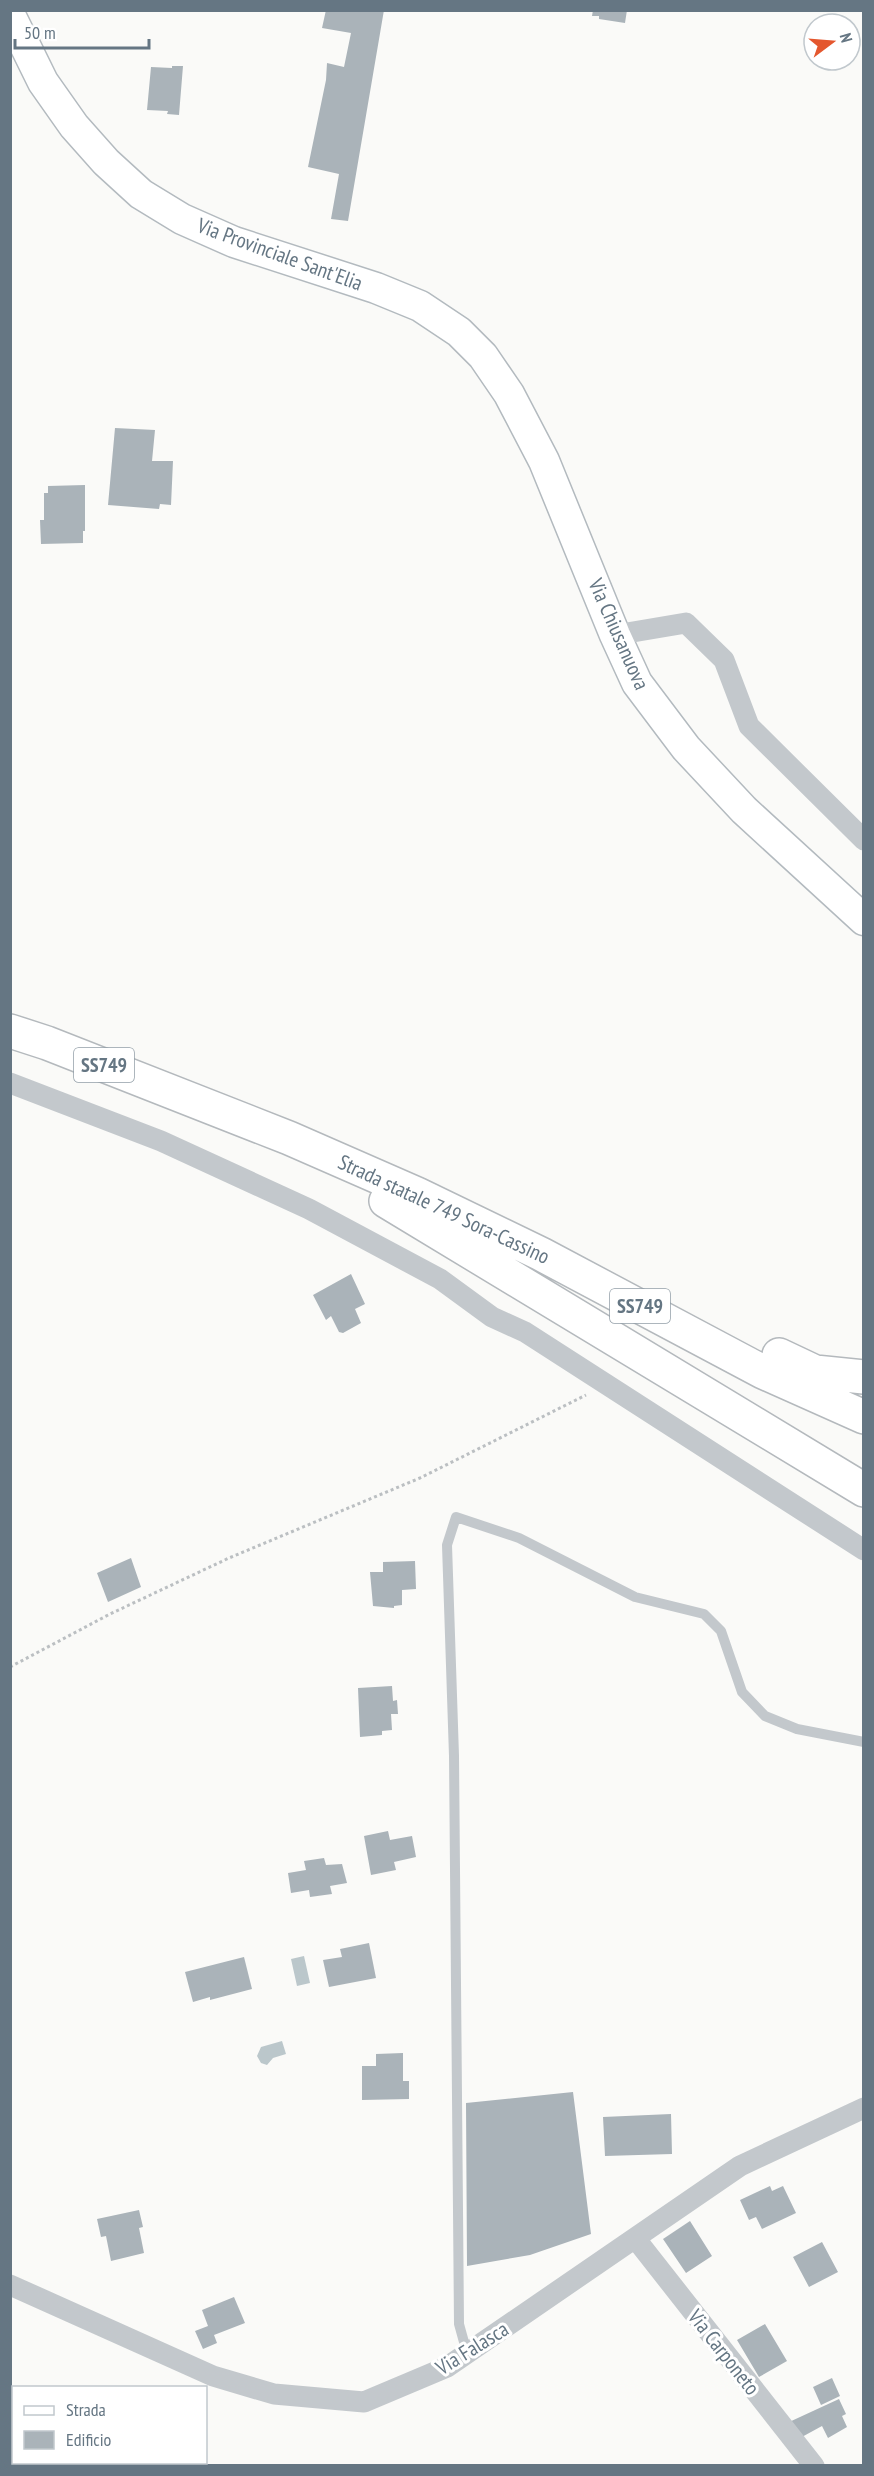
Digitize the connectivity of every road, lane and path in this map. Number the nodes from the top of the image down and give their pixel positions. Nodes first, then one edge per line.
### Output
1 (10, 15) edge
2 (459, 332) joint
3 (615, 636) junction
4 (864, 840) edge
5 (864, 920) edge
6 (10, 1032) edge
7 (10, 1083) edge
8 (196, 1102) junction
9 (417, 1194) junction
10 (864, 1377) edge
11 (606, 1385) junction
12 (864, 1418) edge
13 (864, 1490) edge
14 (864, 1550) edge
15 (10, 1667) edge
16 (864, 1742) edge
17 (864, 2108) edge
18 (635, 2238) junction
19 (10, 2285) edge
20 (467, 2354) junction
21 (814, 2466) edge

1 - 2 street, Via Provinciale Sant'Elia
2 - 3 street, Via Chiusanuova
3 - 4 street
3 - 5 street, Via Chiusanuova
6 - 8 highway, Strada statale 749 Sora-Cassino / SS749
7 - 11 street
8 - 9 highway, Strada statale 749 Sora-Cassino / SS749
8 - 13 highway
9 - 10 highway
9 - 12 highway, Strada statale 749 Sora-Cassino / SS749
11 - 14 street
11 - 15 path
16 - 20 lane
17 - 18 street, Via Falasca
18 - 20 street, Via Falasca
18 - 21 street, Via Carponeto
19 - 20 street, Via Falasca

